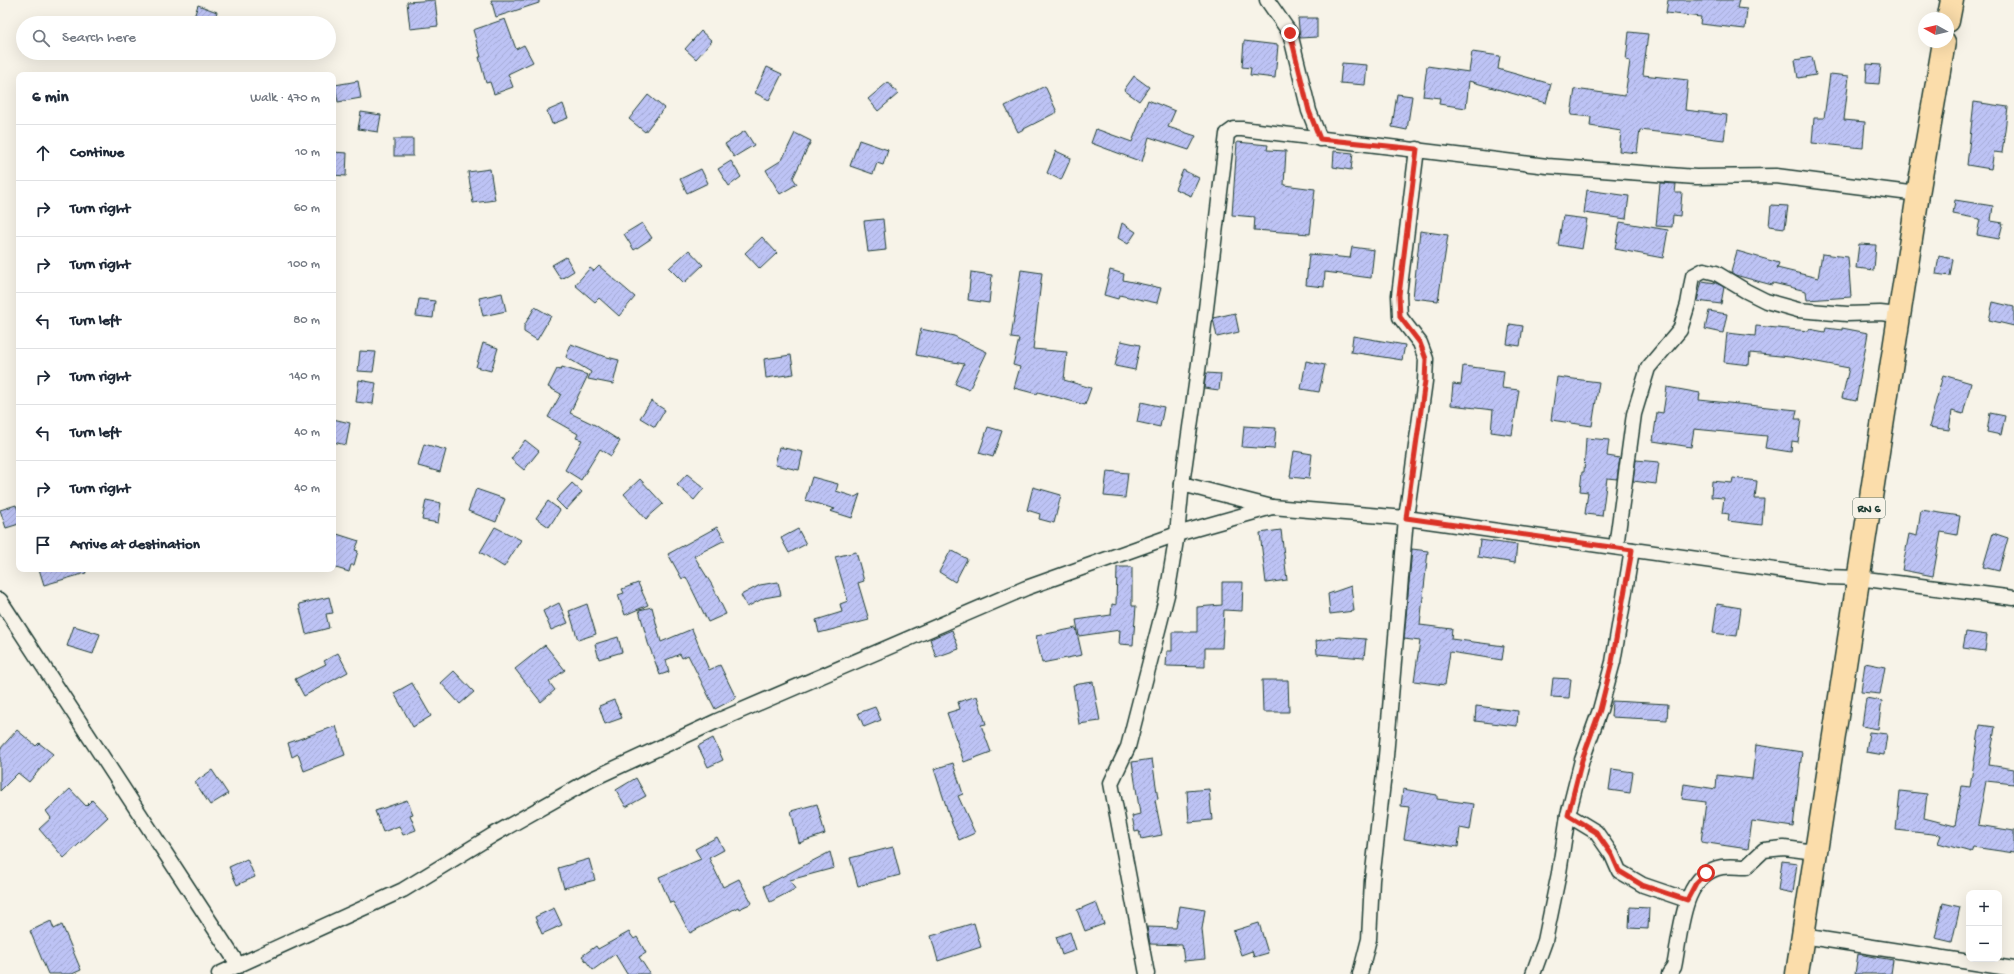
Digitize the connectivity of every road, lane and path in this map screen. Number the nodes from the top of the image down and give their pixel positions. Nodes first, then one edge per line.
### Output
1 (1267, 0) edge
2 (1952, 0) edge
3 (1950, 12) edge
4 (1943, 48) edge
5 (1320, 139) junction
6 (1417, 149) junction
7 (1918, 194) junction
8 (1899, 315) junction
9 (1182, 484) junction
10 (1272, 506) junction
11 (1406, 518) junction
12 (1177, 534) junction
13 (1616, 547) junction
14 (1632, 550) junction
15 (1858, 578) junction
16 (2014, 598) edge
17 (0, 600) edge
18 (1568, 815) junction
19 (1815, 852) junction
20 (1687, 900) junction
21 (1802, 936) junction
22 (239, 966) junction
23 (2014, 969) edge
24 (219, 974) edge
25 (1146, 974) edge
26 (1360, 974) edge
27 (1533, 974) edge
28 (1669, 974) edge
29 (1797, 974) edge

1 - 5 street
2 - 3 main road
4 - 7 main road, RN 6
5 - 6 street
5 - 9 street
6 - 7 street
6 - 11 street
7 - 8 main road, RN 6
8 - 13 street
8 - 15 main road, RN 6
9 - 10 street
9 - 12 street
10 - 11 street
10 - 12 street
11 - 13 street
11 - 26 street
12 - 22 street
12 - 25 street
13 - 14 street
14 - 15 street
14 - 18 street
15 - 16 street
15 - 19 main road, RN 6
17 - 22 street
18 - 20 street
18 - 27 street
19 - 20 street
19 - 21 main road, RN 6
20 - 28 street
21 - 23 street
21 - 29 main road, RN 6
22 - 24 street

